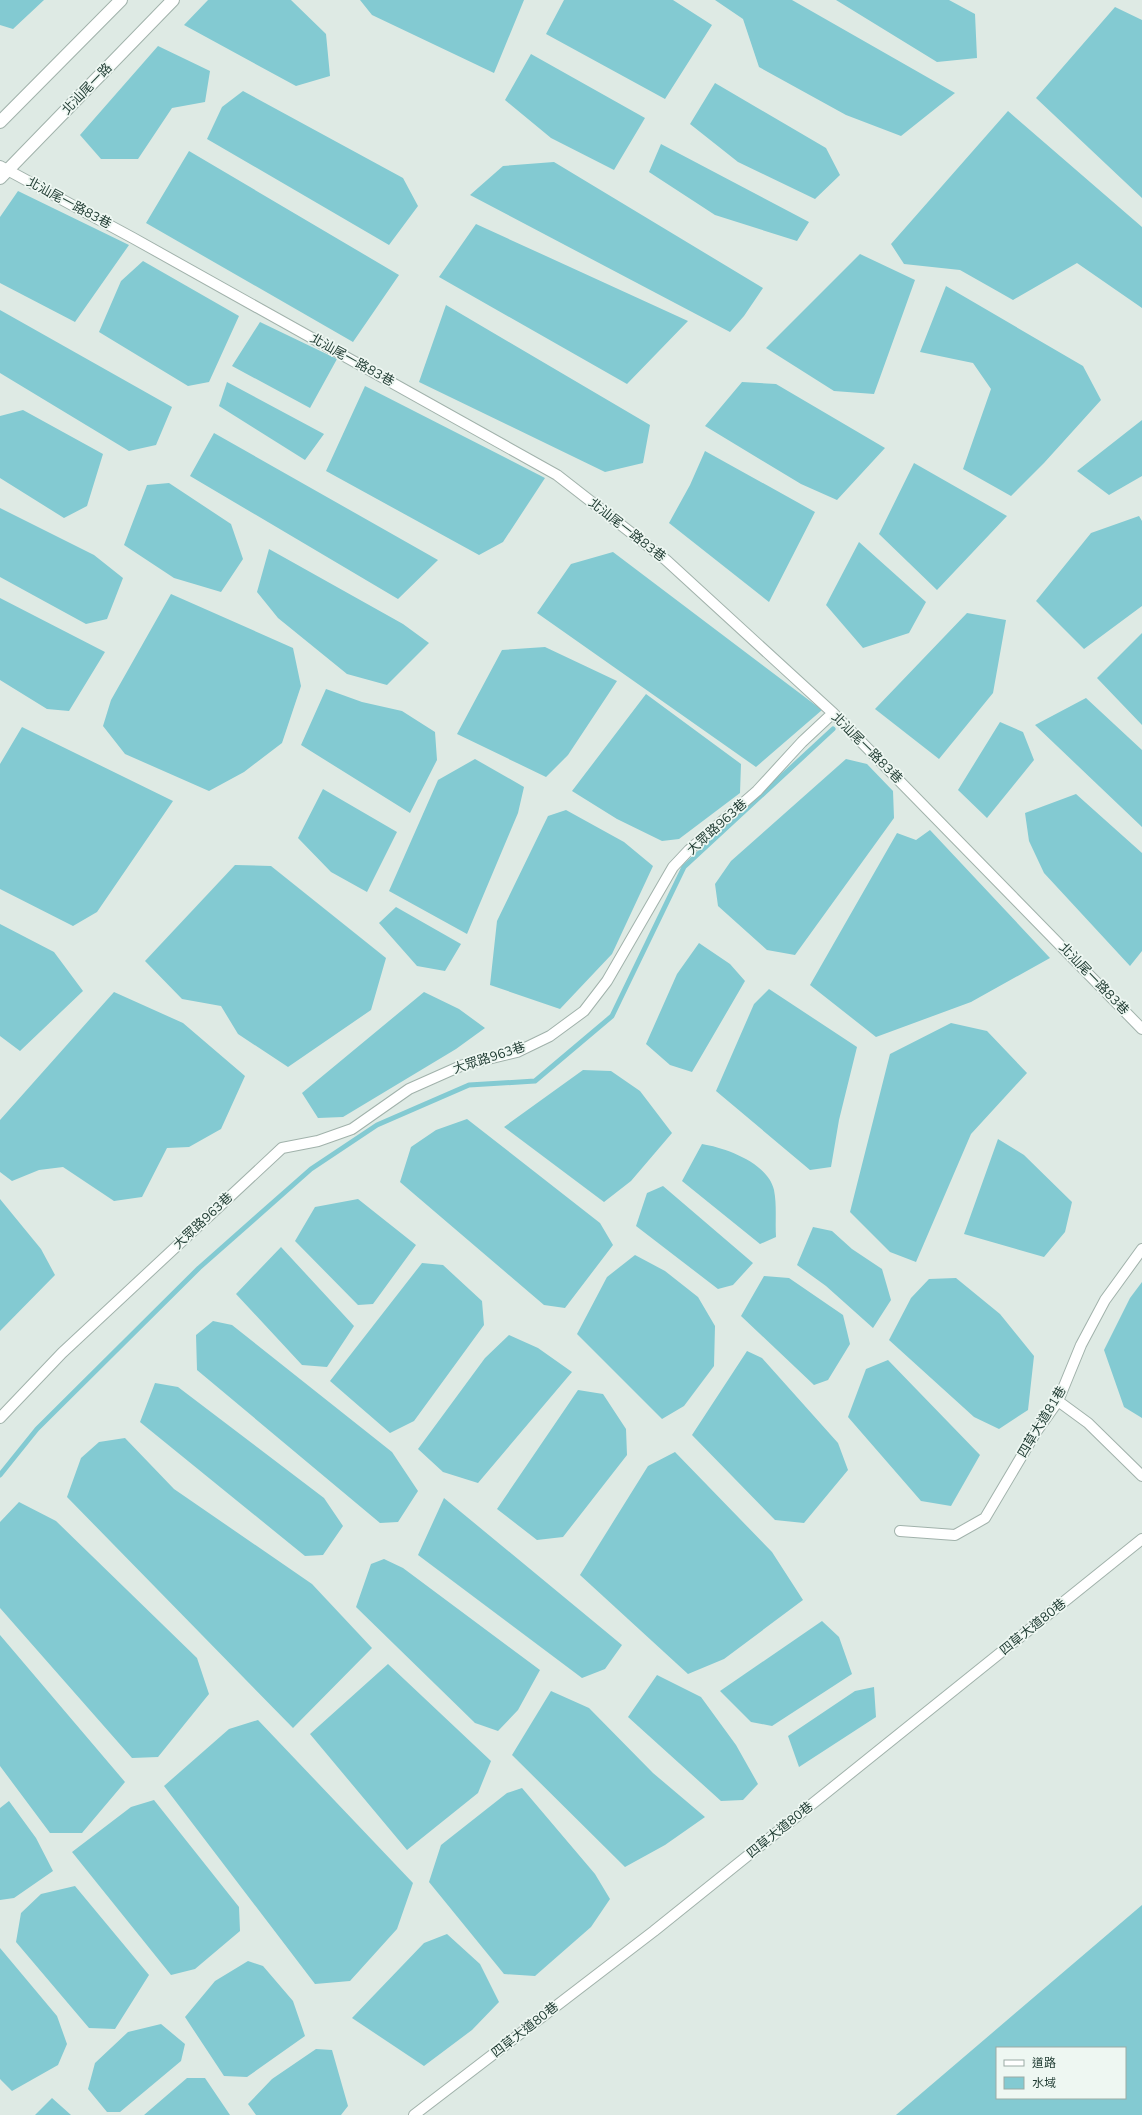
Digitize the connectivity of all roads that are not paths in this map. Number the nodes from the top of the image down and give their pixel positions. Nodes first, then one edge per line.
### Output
1 (121, 0) edge
2 (173, 0) edge
3 (0, 122) edge
4 (3, 171) edge
5 (833, 713) junction
6 (1142, 1029) edge
7 (1142, 1249) edge
8 (1058, 1401) junction
9 (0, 1418) edge
10 (1142, 1476) edge
11 (900, 1530) dead end
12 (1142, 1539) edge
13 (414, 2115) edge

1 - 3 street
2 - 4 street, 北汕尾一路
4 - 5 lane, 北汕尾一路83巷
5 - 6 lane, 北汕尾一路83巷
5 - 9 lane, 大眾路963巷
7 - 8 lane, 四草大道81巷
8 - 10 lane
8 - 11 lane, 四草大道81巷
12 - 13 lane, 四草大道80巷

